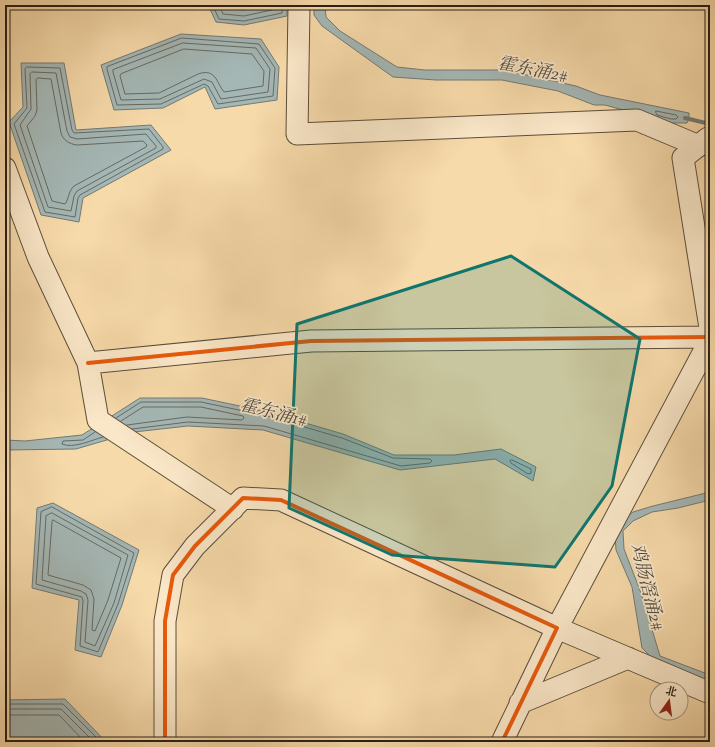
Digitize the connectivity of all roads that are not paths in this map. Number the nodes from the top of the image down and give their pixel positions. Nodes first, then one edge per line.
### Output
1 (299, 5) edge
2 (704, 141) edge
3 (5, 168) edge
4 (710, 328) edge
5 (710, 339) edge
6 (88, 363) junction
7 (233, 509) junction
8 (557, 628) junction
9 (628, 658) junction
10 (710, 694) edge
11 (520, 703) junction
12 (165, 742) edge
13 (502, 742) edge

1 - 2 street
2 - 4 street
3 - 6 street
5 - 6 street
5 - 8 street
6 - 7 street
7 - 8 street
7 - 12 street
8 - 9 street
8 - 11 street
9 - 10 street
9 - 11 street
11 - 13 street

